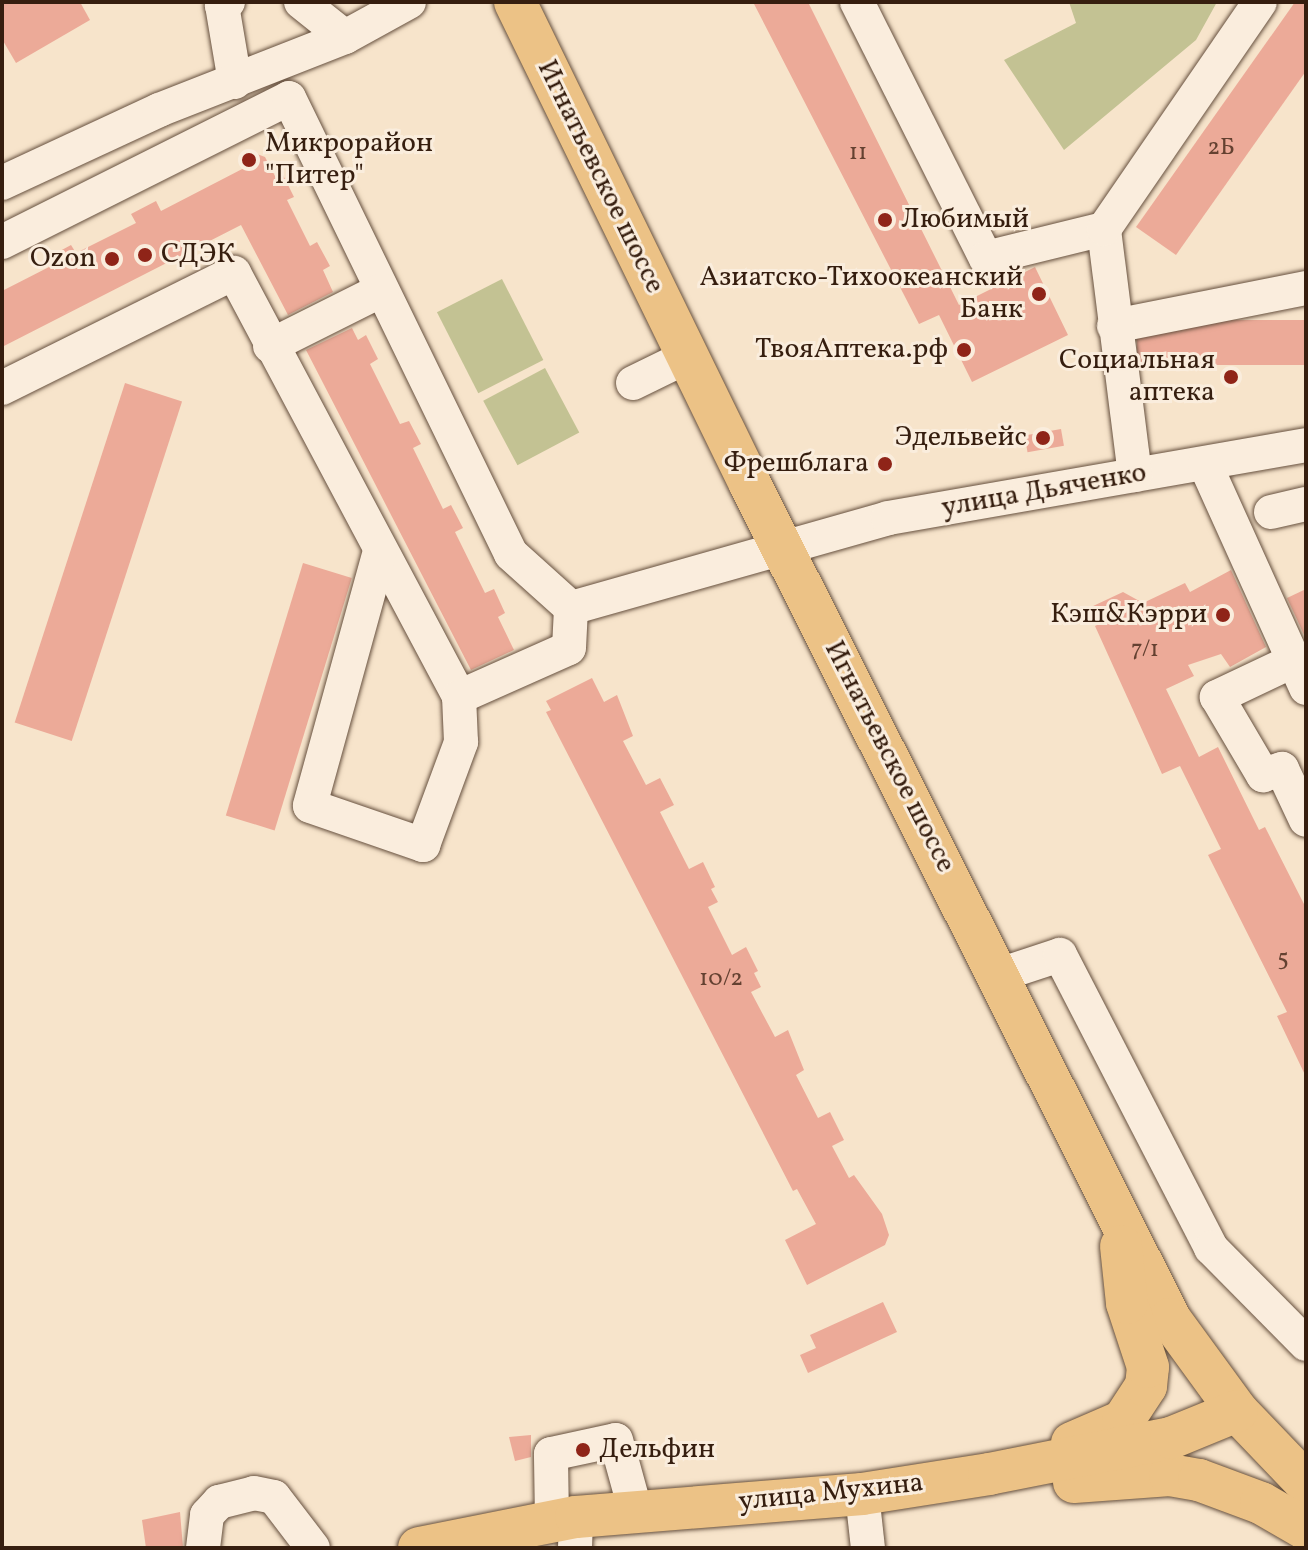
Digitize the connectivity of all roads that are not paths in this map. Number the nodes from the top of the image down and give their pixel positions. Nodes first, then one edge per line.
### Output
1 (228, 2) edge
2 (301, 2) edge
3 (409, 2) edge
4 (515, 2) edge
5 (857, 2) edge
6 (1260, 2) edge
7 (345, 37) junction
8 (235, 82) junction
9 (159, 110) junction
10 (182, 151) junction
11 (2, 183) edge
12 (1104, 229) junction
13 (2, 242) edge
14 (1306, 288) edge
15 (382, 290) junction
16 (1114, 326) junction
17 (270, 346) junction
18 (688, 356) junction
19 (633, 383) dead end
20 (2, 388) edge
21 (1306, 445) edge
22 (1205, 464) junction
23 (1135, 475) junction
24 (1306, 504) edge
25 (1271, 512) dead end
26 (784, 545) junction
27 (380, 551) junction
28 (571, 608) junction
29 (1302, 674) edge
30 (459, 697) junction
31 (1306, 820) edge
32 (999, 975) junction
33 (1121, 1227) junction
34 (1306, 1344) edge
35 (1237, 1411) junction
36 (989, 1474) junction
37 (1306, 1483) edge
38 (862, 1494) junction
39 (635, 1509) junction
40 (568, 1529) edge
41 (1306, 1529) edge
42 (203, 1548) edge
43 (313, 1548) edge
44 (419, 1548) edge
45 (868, 1548) edge

1 - 8 street
2 - 7 street
3 - 7 street
4 - 18 main road, Игнатьевское шоссе
5 - 12 street
6 - 12 street
7 - 8 street
8 - 9 street
9 - 10 street
9 - 11 street
10 - 13 street
10 - 15 street
12 - 16 street
14 - 16 street
15 - 17 street
15 - 28 street
16 - 23 street
17 - 20 street
17 - 27 street
18 - 19 street
18 - 26 main road, Игнатьевское шоссе
21 - 22 street, улица Дьяченко
22 - 23 street, улица Дьяченко
22 - 29 street
23 - 26 street, улица Дьяченко
24 - 25 street
26 - 28 street, улица Дьяченко
26 - 32 main road, Игнатьевское шоссе
27 - 30 street
27 - 30 street
28 - 30 street
29 - 31 street
32 - 33 main road, Игнатьевское шоссе
32 - 34 street
33 - 35 main road, Игнатьевское шоссе
33 - 36 main road
35 - 36 main road, улица Мухина
35 - 37 main road, Игнатьевское шоссе
36 - 38 main road, улица Мухина
36 - 41 main road
38 - 39 main road, улица Мухина
38 - 45 street
39 - 40 main road, улица Мухина
39 - 40 street
40 - 44 main road, улица Мухина
42 - 43 street

